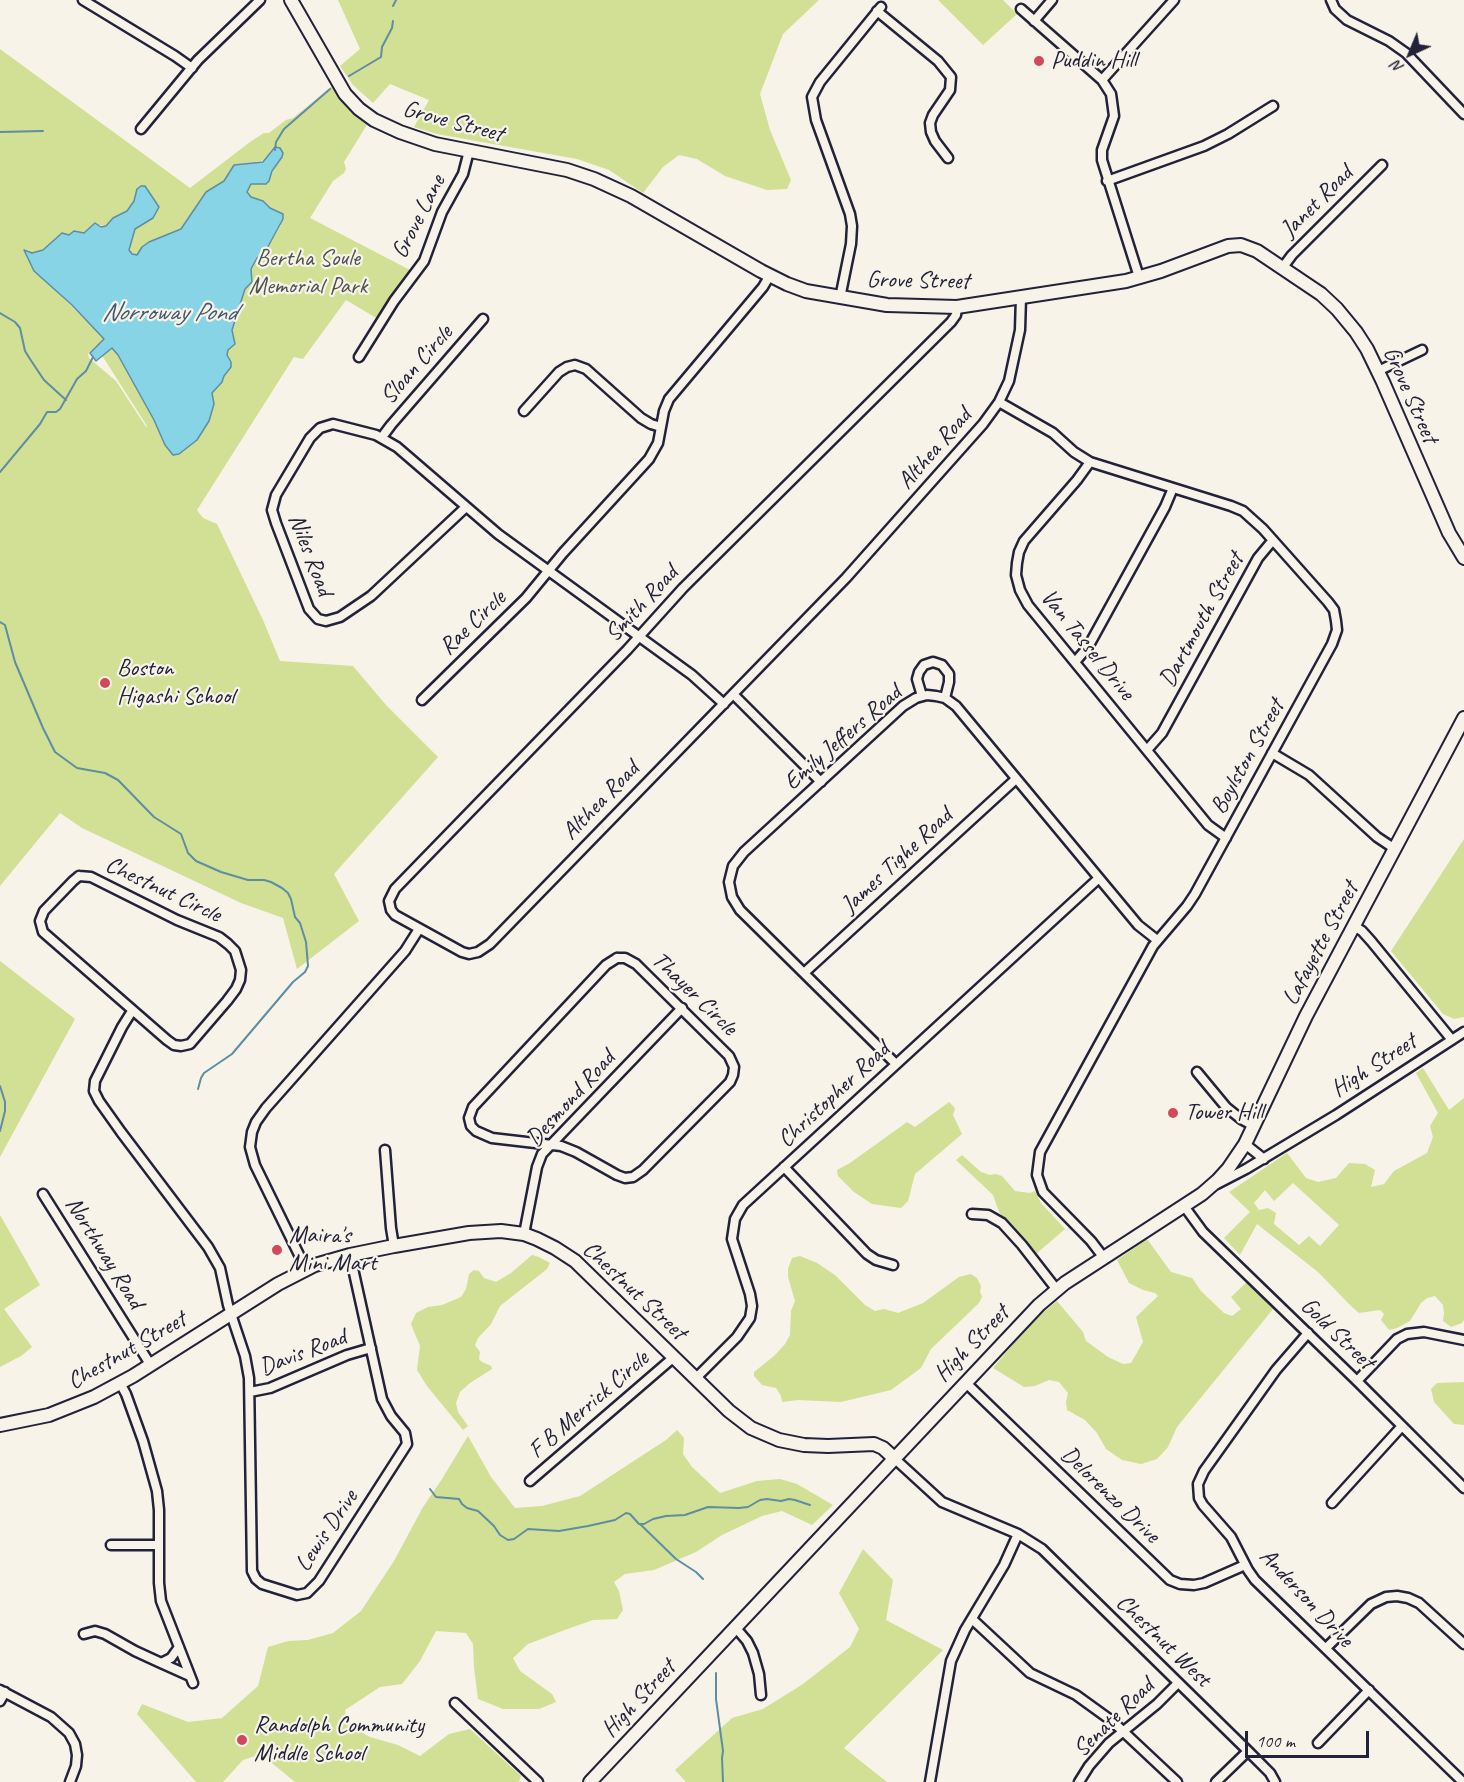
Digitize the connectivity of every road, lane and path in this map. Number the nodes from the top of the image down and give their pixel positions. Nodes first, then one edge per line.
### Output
1 (83, 0) edge
2 (260, 0) edge
3 (291, 0) edge
4 (1053, 0) edge
5 (1174, 0) edge
6 (1331, 0) edge
7 (1021, 9) dead end
8 (1034, 21) junction
9 (192, 68) junction
10 (1102, 80) junction
11 (1273, 106) dead end
12 (1464, 114) edge
13 (141, 129) dead end
14 (469, 151) junction
15 (948, 158) dead end
16 (1382, 165) dead end
17 (1107, 181) junction
18 (1283, 267) junction
19 (770, 276) junction
20 (1139, 277) junction
21 (1021, 297) junction
22 (840, 298) junction
23 (957, 307) junction
24 (483, 319) dead end
25 (1422, 350) dead end
26 (359, 357) dead end
27 (1378, 370) junction
28 (999, 402) junction
29 (524, 411) dead end
30 (661, 427) junction
31 (382, 437) junction
32 (1090, 462) junction
33 (1173, 488) junction
34 (466, 507) junction
35 (1273, 540) junction
36 (1464, 558) edge
37 (548, 571) junction
38 (639, 636) junction
39 (1075, 662) junction
40 (733, 694) junction
41 (922, 696) junction
42 (945, 698) junction
43 (422, 700) dead end
44 (724, 704) junction
45 (1464, 718) edge
46 (1147, 750) junction
47 (1272, 753) junction
48 (1016, 778) junction
49 (821, 782) junction
50 (1226, 838) junction
51 (1395, 849) junction
52 (1099, 878) junction
53 (1354, 926) junction
54 (419, 929) junction
55 (1157, 940) junction
56 (804, 973) junction
57 (682, 1008) junction
58 (132, 1011) junction
59 (1464, 1032) edge
60 (1452, 1040) junction
61 (896, 1064) junction
62 (1197, 1072) dead end
63 (1254, 1126) junction
64 (1245, 1144) junction
65 (551, 1145) junction
66 (385, 1150) dead end
67 (1264, 1159) junction
68 (784, 1167) junction
69 (1212, 1186) junction
70 (43, 1194) dead end
71 (1184, 1206) junction
72 (972, 1214) dead end
73 (524, 1234) junction
74 (394, 1246) junction
75 (350, 1255) junction
76 (1104, 1258) junction
77 (893, 1265) dead end
78 (306, 1269) junction
79 (1057, 1290) junction
80 (231, 1313) junction
81 (1308, 1333) junction
82 (1464, 1340) edge
83 (371, 1348) junction
84 (674, 1357) junction
85 (150, 1364) junction
86 (696, 1378) junction
87 (1358, 1381) junction
88 (965, 1382) junction
89 (120, 1383) junction
90 (250, 1392) junction
91 (0, 1425) edge
92 (1402, 1426) junction
93 (894, 1458) junction
94 (530, 1481) dead end
95 (1464, 1488) edge
96 (1332, 1503) dead end
97 (1018, 1534) junction
98 (111, 1545) dead end
99 (159, 1545) junction
100 (1245, 1565) junction
101 (972, 1619) junction
102 (735, 1627) junction
103 (84, 1634) dead end
104 (1464, 1644) edge
105 (179, 1647) junction
106 (1326, 1648) junction
107 (161, 1663) junction
108 (1178, 1683) junction
109 (1369, 1690) junction
110 (3, 1691) edge
111 (761, 1695) dead end
112 (0, 1701) edge
113 (455, 1703) dead end
114 (1123, 1731) junction
115 (1318, 1743) dead end
116 (1248, 1751) junction
117 (70, 1782) edge
118 (538, 1782) edge
119 (590, 1782) edge
120 (930, 1782) edge
121 (1079, 1782) edge
122 (1177, 1782) edge
123 (1216, 1782) edge
124 (1275, 1782) edge
125 (1463, 1782) edge

1 - 9 street
2 - 9 street
3 - 14 main road, Grove Street
4 - 8 street
5 - 10 street
6 - 12 street
7 - 8 street
8 - 10 street
9 - 13 street
10 - 17 street
11 - 17 street
14 - 19 main road, Grove Street
14 - 26 street, Grove Lane
15 - 22 street
16 - 18 street, Janet Road
17 - 20 street
18 - 20 main road, Grove Street
18 - 27 main road, Grove Street
19 - 22 main road, Grove Street
19 - 30 street, Rae Circle
20 - 21 main road, Grove Street
21 - 23 main road, Grove Street
21 - 28 street, Althea Road
22 - 23 main road, Grove Street
23 - 38 street, Smith Road
24 - 31 street, Sloan Circle
25 - 27 street
27 - 36 main road, Grove Street
28 - 32 street, Boylston Street
28 - 40 street, Althea Road
29 - 30 street
30 - 37 street, Rae Circle
31 - 34 street, Niles Road
31 - 34 street, Niles Road
32 - 33 street, Boylston Street
32 - 39 street, Van Tassel Drive
33 - 35 street, Boylston Street
33 - 39 street
34 - 37 street, Niles Road
35 - 46 street, Dartmouth Street
35 - 47 street, Boylston Street
37 - 38 street, Niles Road
37 - 43 street, Rae Circle
38 - 44 street, Niles Road
38 - 54 street, Smith Road
39 - 46 street, Van Tassel Drive
40 - 44 street, Althea Road
40 - 49 street
41 - 42 street, Emily Jeffers Road
41 - 42 street
41 - 49 street, Emily Jeffers Road
42 - 48 street
44 - 54 street, Althea Road
45 - 51 main road, Lafayette Street
46 - 50 street, Van Tassel Drive
47 - 50 street, Boylston Street
47 - 51 street
48 - 52 street
48 - 56 street, James Tighe Road
49 - 56 street, Emily Jeffers Road
50 - 55 street, Boylston Street
51 - 53 main road, Lafayette Street
52 - 55 street
52 - 61 street, Christopher Road
53 - 60 street
53 - 63 main road, Lafayette Street
54 - 78 street
55 - 76 street, Boylston Street
56 - 61 street, Emily Jeffers Road
57 - 65 street, Desmond Road
57 - 65 street, Thayer Circle
57 - 65 street, Thayer Circle
58 - 58 street, Chestnut Circle
58 - 80 street
59 - 60 street, High Street
60 - 67 street, High Street
61 - 68 street, Christopher Road
62 - 63 street
63 - 64 main road, Lafayette Street
64 - 67 street
64 - 69 main road, Lafayette Street
65 - 73 street, Desmond Road
66 - 74 street
67 - 69 street, High Street
68 - 77 street
68 - 86 street, Christopher Road
69 - 71 main road, High Street
70 - 85 street, Northway Road
71 - 76 main road, High Street
71 - 81 street, Gold Street
72 - 79 street
73 - 74 main road, Chestnut Street
73 - 84 main road, Chestnut Street
74 - 75 main road, Chestnut Street
75 - 78 main road, Chestnut Street
75 - 83 street, Lewis Drive
76 - 79 main road, High Street
78 - 80 main road, Chestnut Street
79 - 88 main road, High Street
80 - 85 main road, Chestnut Street
80 - 90 street, Lewis Drive
81 - 87 street, Gold Street
81 - 100 street, Anderson Drive
82 - 87 street
83 - 90 street, Davis Road
83 - 90 street, Lewis Drive
84 - 86 main road, Chestnut Street
84 - 94 street, F B Merrick Circle
85 - 89 main road, Chestnut Street
86 - 93 main road, Chestnut Street
87 - 92 street, Gold Street
88 - 93 main road, High Street
88 - 100 street, Delorenzo Drive
89 - 91 main road, Chestnut Street
89 - 99 street
92 - 95 street, Gold Street
92 - 96 street
93 - 97 street, Chestnut West
93 - 102 main road, High Street
97 - 101 street
97 - 108 street, Chestnut West
98 - 99 street
99 - 105 street
100 - 106 street, Anderson Drive
101 - 114 street
101 - 120 street
102 - 111 street
102 - 119 main road, High Street
103 - 107 street
104 - 106 street
105 - 107 street
105 - 107 street
106 - 109 street, Anderson Drive
108 - 114 street, Senate Road
108 - 116 street, Chestnut West
109 - 115 street
109 - 125 street, Anderson Drive
110 - 112 street
110 - 117 street
113 - 118 street
114 - 121 street, Senate Road
114 - 122 street
116 - 123 street
116 - 124 street, Chestnut West

